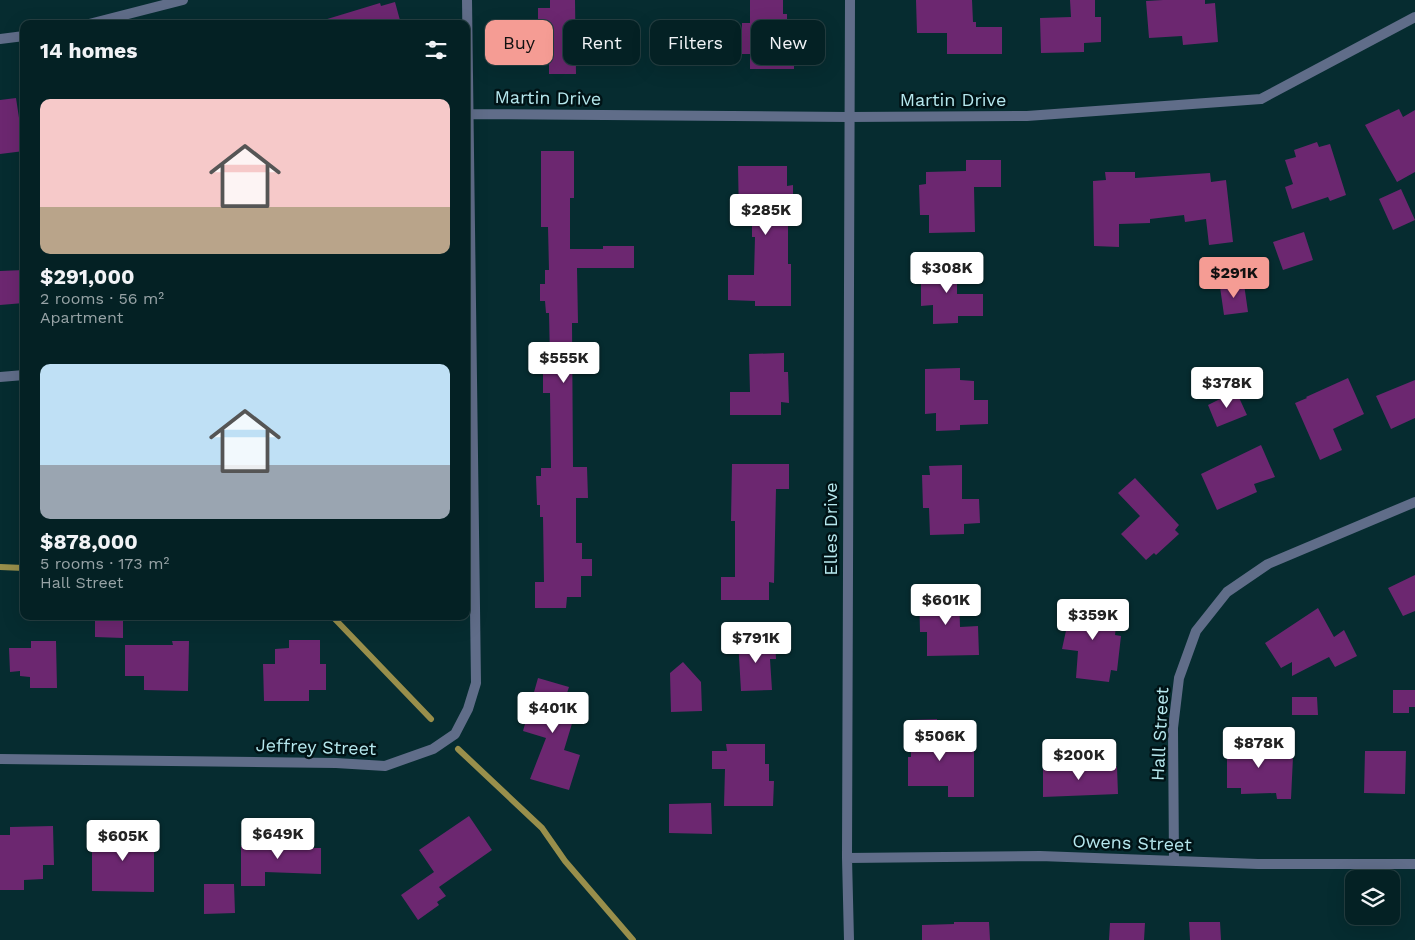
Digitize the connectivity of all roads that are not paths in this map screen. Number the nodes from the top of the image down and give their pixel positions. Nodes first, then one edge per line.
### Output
1 (183, 0) edge
2 (467, 0) edge
3 (850, 0) edge
4 (1415, 17) edge
5 (105, 20) edge
6 (467, 20) edge
7 (20, 36) edge
8 (0, 39) edge
9 (470, 114) edge
10 (848, 117) junction
11 (20, 375) edge
12 (0, 377) edge
13 (470, 386) edge
14 (1415, 502) edge
15 (0, 759) edge
16 (847, 858) junction
17 (1174, 861) junction
18 (1415, 864) edge
19 (849, 940) edge

1 - 5 street
2 - 6 street, Jeffrey Street
3 - 10 street, Elles Drive
4 - 10 street, Martin Drive
7 - 8 street
9 - 10 street, Martin Drive
10 - 16 street, Elles Drive
11 - 12 street
13 - 15 street, Jeffrey Street
14 - 17 street, Hall Street
16 - 17 street, Owens Street
16 - 19 street, Elles Drive
17 - 18 street, Owens Street

